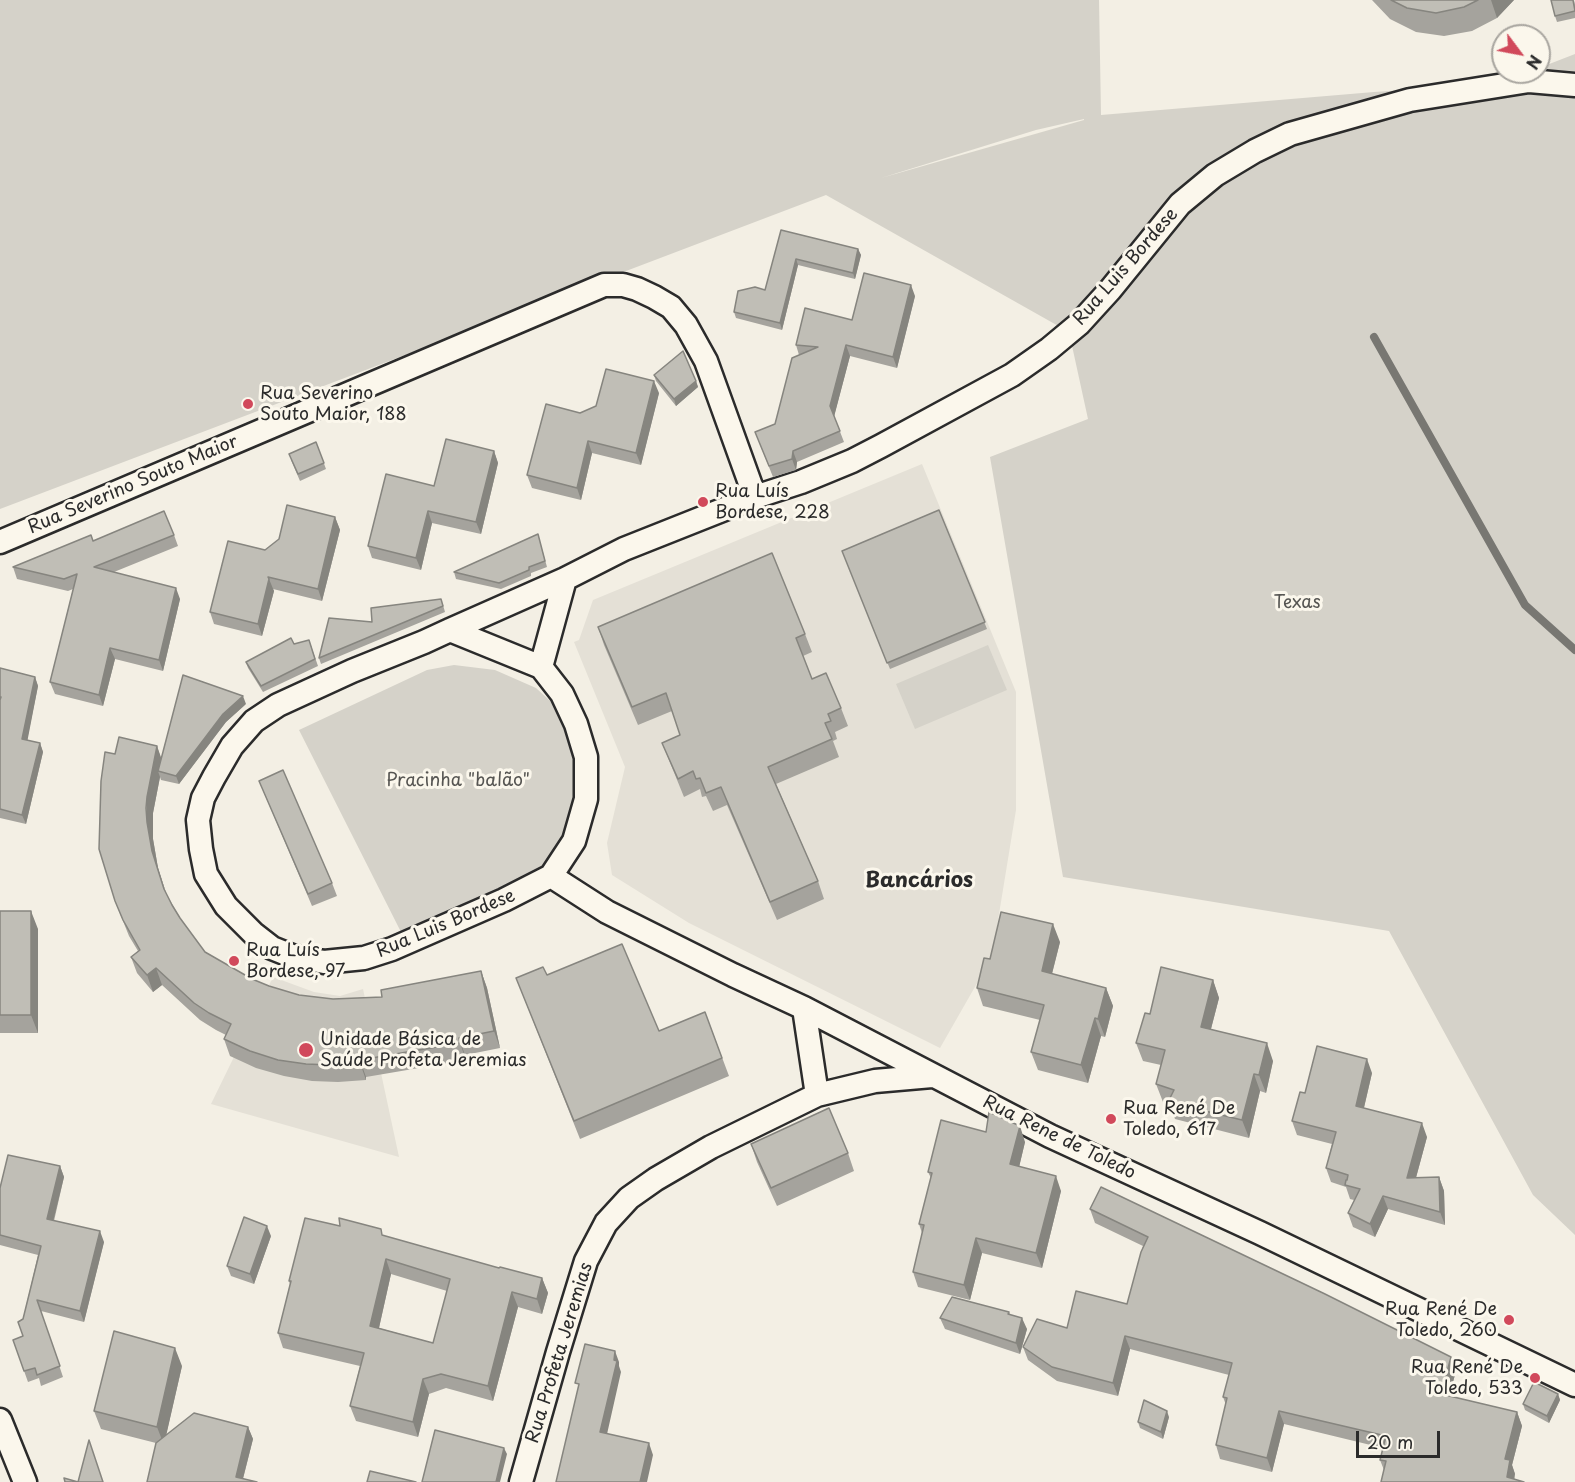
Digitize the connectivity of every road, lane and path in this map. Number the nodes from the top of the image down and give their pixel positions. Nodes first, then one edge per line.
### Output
1 (1575, 85) edge
2 (754, 497) junction
3 (0, 542) edge
4 (566, 579) junction
5 (450, 630) junction
6 (541, 667) junction
7 (551, 876) junction
8 (804, 1008) junction
9 (932, 1076) junction
10 (817, 1095) junction
11 (1575, 1385) edge
12 (0, 1420) edge
13 (26, 1482) edge
14 (521, 1482) edge

1 - 2 street, Rua Luis Bordese
2 - 3 street, Rua Severino Souto Maior
2 - 4 street, Rua Luis Bordese
4 - 5 street, Rua Luis Bordese
4 - 6 street
5 - 6 street, Rua Luis Bordese
5 - 7 street, Rua Luis Bordese
6 - 7 street, Rua Luis Bordese
7 - 8 street, Rua Rene de Toledo
8 - 9 street, Rua Rene de Toledo
8 - 10 street
9 - 10 street, Rua Profeta Jeremias
9 - 11 street, Rua Rene de Toledo
10 - 14 street, Rua Profeta Jeremias
12 - 13 street

